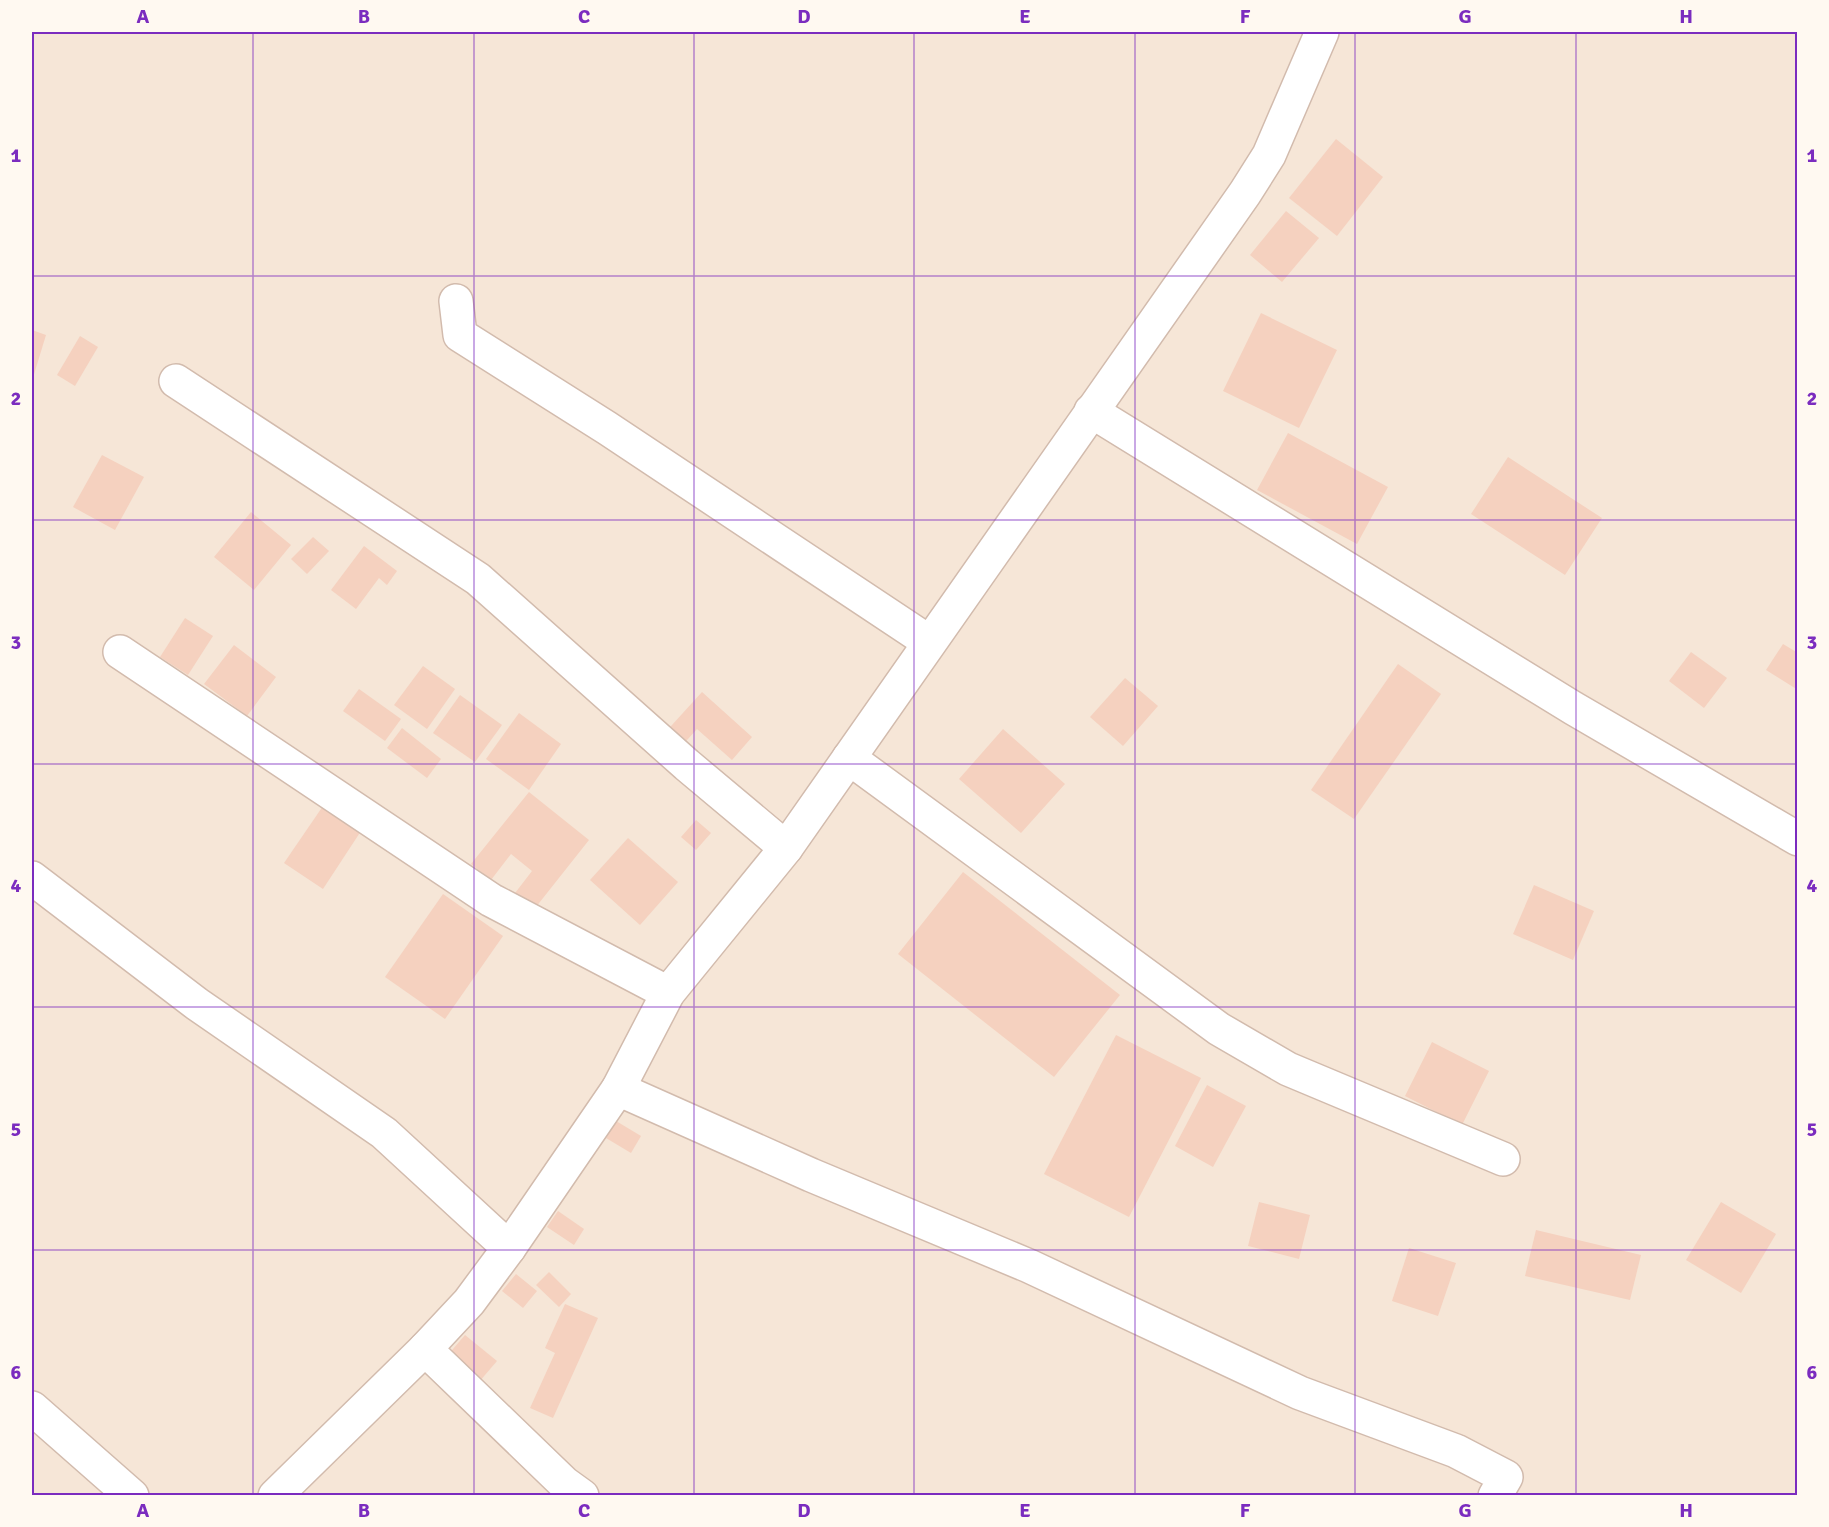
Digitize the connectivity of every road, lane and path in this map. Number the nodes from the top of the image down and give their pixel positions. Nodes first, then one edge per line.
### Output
1 (1322, 32) edge
2 (456, 301) dead end
3 (176, 381) dead end
4 (1091, 411) junction
5 (929, 642) junction
6 (120, 652) dead end
7 (849, 758) junction
8 (1797, 839) edge
9 (786, 848) junction
10 (32, 878) edge
11 (668, 993) junction
12 (618, 1089) junction
13 (1503, 1159) dead end
14 (509, 1248) junction
15 (425, 1349) junction
16 (32, 1408) edge
17 (132, 1496) edge
18 (275, 1496) edge
19 (582, 1496) edge
20 (1495, 1496) edge

1 - 4 street
2 - 5 street
3 - 9 street
4 - 5 street
4 - 8 street
5 - 7 street
6 - 11 street
7 - 9 street
7 - 13 street
9 - 11 street
10 - 14 street
11 - 12 street
12 - 14 street
12 - 20 street
14 - 15 street
15 - 18 street
15 - 19 street
16 - 17 street

